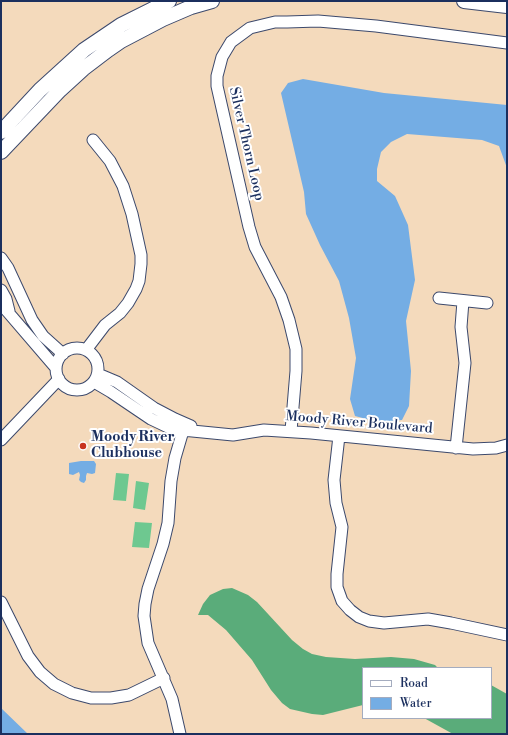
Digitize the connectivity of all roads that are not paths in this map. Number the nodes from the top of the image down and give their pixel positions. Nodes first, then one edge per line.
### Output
1 (169, 1) edge
2 (212, 1) edge
3 (464, 1) edge
4 (507, 6) edge
5 (507, 43) edge
6 (1, 132) edge
7 (93, 140) dead end
8 (1, 152) edge
9 (1, 258) edge
10 (19, 292) junction
11 (2, 298) edge
12 (439, 298) dead end
13 (463, 301) junction
14 (487, 303) dead end
15 (86, 350) junction
16 (62, 354) junction
17 (57, 373) junction
18 (96, 378) junction
19 (184, 426) junction
20 (291, 431) junction
21 (339, 436) junction
22 (1, 440) edge
23 (507, 445) edge
24 (456, 448) junction
25 (1, 602) edge
26 (507, 635) edge
27 (164, 678) junction
28 (180, 734) edge

1 - 6 main road
2 - 8 main road
3 - 4 main road
5 - 20 street, Silver Thorn Loop
7 - 15 street
9 - 10 street
10 - 11 street
10 - 16 street
11 - 17 street
12 - 13 street
13 - 14 street
13 - 24 street
15 - 16 street
15 - 18 street
16 - 17 street
17 - 18 street
17 - 22 street
18 - 19 street, Moody River Boulevard
19 - 20 street, Moody River Boulevard
19 - 27 street
20 - 21 street, Moody River Boulevard
21 - 24 street, Moody River Boulevard
21 - 26 street
23 - 24 street, Moody River Boulevard
25 - 27 street
27 - 28 street

